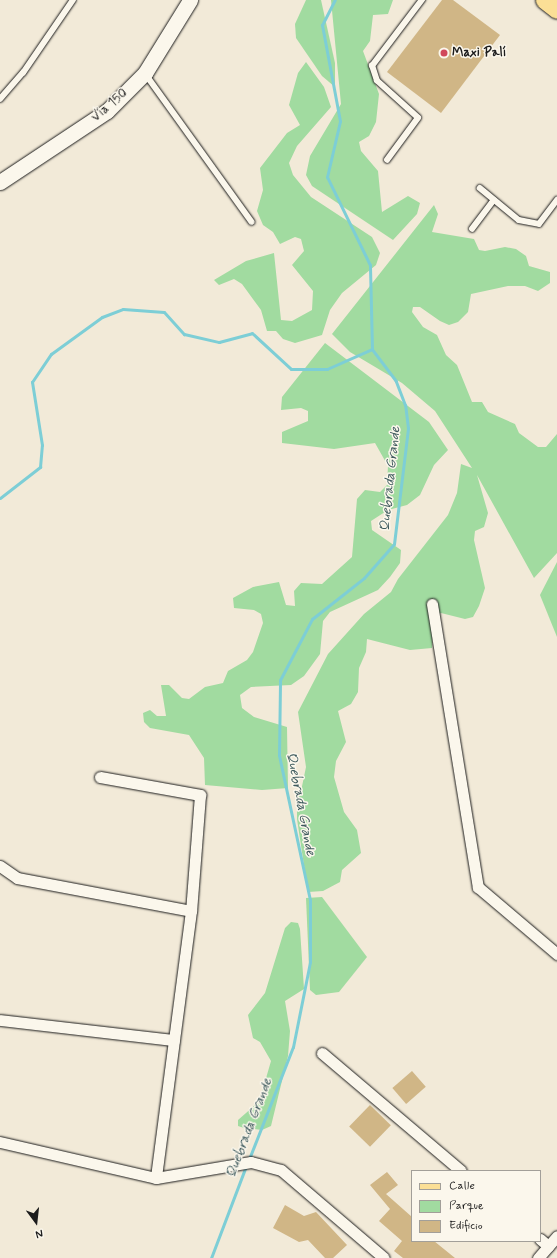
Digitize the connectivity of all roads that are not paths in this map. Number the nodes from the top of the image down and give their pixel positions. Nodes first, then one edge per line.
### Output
1 (73, 0) edge
2 (190, 0) edge
3 (422, 0) edge
4 (544, 0) edge
5 (557, 10) edge
6 (146, 73) junction
7 (0, 99) edge
8 (388, 160) dead end
9 (0, 182) edge
10 (480, 188) dead end
11 (494, 200) junction
12 (557, 200) edge
13 (252, 222) dead end
14 (472, 229) dead end
15 (432, 604) dead end
16 (100, 777) dead end
17 (0, 866) edge
18 (191, 911) junction
19 (557, 954) edge
20 (0, 1020) edge
21 (174, 1040) junction
22 (322, 1053) dead end
23 (0, 1142) edge
24 (460, 1170) edge
25 (156, 1178) junction
26 (557, 1236) edge
27 (544, 1243) edge
28 (384, 1258) edge
29 (538, 1258) edge

1 - 7 lane
2 - 6 main road, Vía 150
3 - 8 lane
4 - 5 main road
6 - 9 main road, Vía 150
6 - 13 lane
10 - 11 lane
11 - 12 lane
11 - 14 lane
15 - 19 street
16 - 18 street
17 - 18 street
18 - 21 street
20 - 21 street
21 - 25 street
22 - 24 street
23 - 25 street
25 - 28 street
26 - 27 street
27 - 29 street

